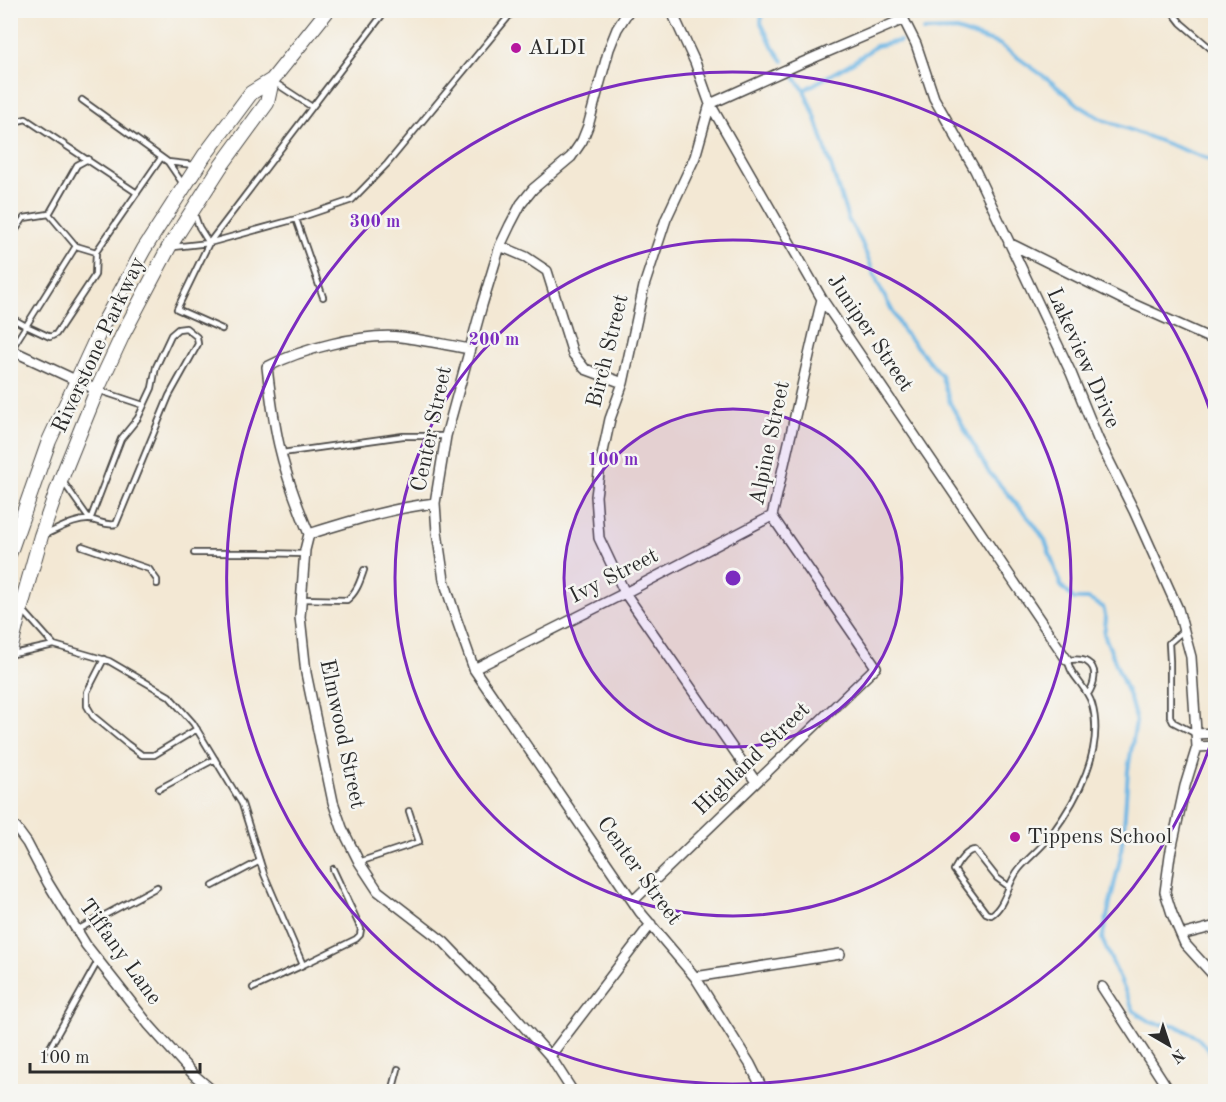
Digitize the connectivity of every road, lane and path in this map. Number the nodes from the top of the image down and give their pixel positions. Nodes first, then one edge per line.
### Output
1 (328, 10) edge
2 (386, 10) edge
3 (514, 10) edge
4 (629, 10) edge
5 (671, 10) edge
6 (1171, 10) edge
7 (902, 15) edge
8 (1215, 53) edge
9 (272, 80) junction
10 (82, 100) dead end
11 (710, 104) junction
12 (312, 107) junction
13 (10, 126) edge
14 (161, 158) junction
15 (88, 159) junction
16 (168, 162) junction
17 (198, 165) junction
18 (184, 186) junction
19 (137, 193) junction
20 (193, 209) junction
21 (49, 214) junction
22 (296, 219) junction
23 (10, 238) edge
24 (209, 243) junction
25 (1009, 243) junction
26 (76, 246) junction
27 (500, 246) junction
28 (170, 248) junction
29 (96, 252) junction
30 (323, 297) dead end
31 (822, 299) junction
32 (10, 317) edge
33 (27, 326) junction
34 (222, 329) dead end
35 (1215, 341) edge
36 (470, 349) junction
37 (11, 351) edge
38 (77, 381) junction
39 (623, 382) junction
40 (97, 390) junction
41 (144, 405) junction
42 (446, 436) junction
43 (281, 453) junction
44 (61, 479) junction
45 (435, 503) junction
46 (772, 516) junction
47 (90, 520) junction
48 (309, 534) junction
49 (41, 536) junction
50 (82, 546) dead end
51 (10, 552) edge
52 (194, 553) dead end
53 (305, 554) junction
54 (364, 570) dead end
55 (158, 584) dead end
56 (625, 593) junction
57 (302, 599) junction
58 (21, 608) junction
59 (1184, 630) junction
60 (859, 643) joint
61 (54, 645) junction
62 (10, 653) edge
63 (104, 659) junction
64 (1067, 660) junction
65 (474, 669) junction
66 (1088, 694) junction
67 (197, 729) junction
68 (1215, 733) edge
69 (1196, 734) junction
70 (1197, 747) junction
71 (1215, 747) edge
72 (215, 759) junction
73 (756, 782) junction
74 (159, 789) dead end
75 (410, 811) dead end
76 (10, 824) edge
77 (260, 861) junction
78 (359, 862) junction
79 (333, 869) dead end
80 (213, 886) dead end
81 (1008, 886) junction
82 (157, 887) dead end
83 (633, 901) junction
84 (651, 924) junction
85 (1215, 926) edge
86 (77, 931) junction
87 (1181, 935) junction
88 (840, 954) dead end
89 (98, 961) junction
90 (303, 964) junction
91 (695, 977) junction
92 (1215, 978) edge
93 (1102, 987) dead end
94 (253, 988) dead end
95 (49, 1049) dead end
96 (549, 1056) junction
97 (398, 1069) dead end
98 (214, 1092) edge
99 (392, 1092) edge
100 (573, 1092) edge
101 (764, 1092) edge
102 (1170, 1092) edge

1 - 9 main road, Riverstone Parkway
2 - 12 lane
3 - 22 lane
4 - 27 street, Center Street
5 - 11 street, Juniper Street
6 - 8 lane
7 - 11 street
7 - 25 street, Lakeview Drive
9 - 12 lane
9 - 17 main road, Riverstone Parkway
9 - 20 main road, Riverstone Parkway
10 - 14 lane
11 - 31 street, Juniper Street
11 - 39 street, Birch Street
12 - 24 lane
13 - 15 lane
14 - 16 lane
14 - 19 lane
15 - 19 lane
15 - 21 lane
16 - 17 lane
16 - 18 lane
17 - 18 main road, Riverstone Parkway
18 - 38 main road, Riverstone Parkway
19 - 29 lane
20 - 24 lane
20 - 28 main road, Riverstone Parkway
21 - 23 lane
21 - 26 lane
22 - 24 lane
22 - 30 lane
24 - 28 lane
24 - 34 lane
25 - 35 street
25 - 59 street, Lakeview Drive
26 - 29 lane
26 - 33 lane
27 - 36 street, Center Street
27 - 39 street
28 - 40 main road, Riverstone Parkway
29 - 33 lane
31 - 46 street, Alpine Street
31 - 64 street, Juniper Street
32 - 33 lane
33 - 37 lane
36 - 42 street, Center Street
36 - 43 street
37 - 38 street
38 - 40 street
38 - 51 main road, Riverstone Parkway
39 - 56 street, Birch Street
40 - 41 lane
40 - 44 main road, Riverstone Parkway
41 - 47 lane
41 - 47 lane
42 - 43 lane
42 - 45 street, Center Street
43 - 48 street
44 - 47 lane
44 - 49 main road, Riverstone Parkway
45 - 48 street
45 - 65 street, Center Street
46 - 56 street, Ivy Street
46 - 60 street, Alpine Street
47 - 49 lane
48 - 53 street, Elmwood Street
49 - 58 main road, Riverstone Parkway
50 - 55 lane
52 - 53 lane
53 - 57 street, Elmwood Street
54 - 57 lane
56 - 65 street, Ivy Street
56 - 73 street, Birch Street
57 - 78 street, Elmwood Street
58 - 61 lane
58 - 62 main road, Riverstone Parkway
59 - 69 street, Lakeview Drive
59 - 69 lane
60 - 73 street, Highland Street
61 - 62 lane
61 - 63 lane
63 - 67 lane
63 - 67 lane
64 - 66 lane
64 - 66 lane
65 - 83 street, Center Street
66 - 81 lane
67 - 72 lane
68 - 69 street
69 - 70 street, Lakeview Drive
70 - 71 street
70 - 87 street, Lakeview Drive
72 - 74 lane
72 - 77 lane
73 - 83 street, Highland Street
75 - 78 lane
76 - 86 street, Tiffany Lane
77 - 80 lane
77 - 90 lane
78 - 96 street, Elmwood Street
79 - 90 lane
81 - 81 lane
82 - 86 lane
83 - 84 street, Center Street
84 - 91 street, Center Street
84 - 96 street
85 - 87 street
86 - 89 street, Tiffany Lane
87 - 92 street, Lakeview Drive
88 - 91 street
89 - 95 lane
89 - 98 street, Tiffany Lane
90 - 94 lane
91 - 101 street, Center Street
93 - 102 street
96 - 100 street, Elmwood Street
97 - 99 lane

